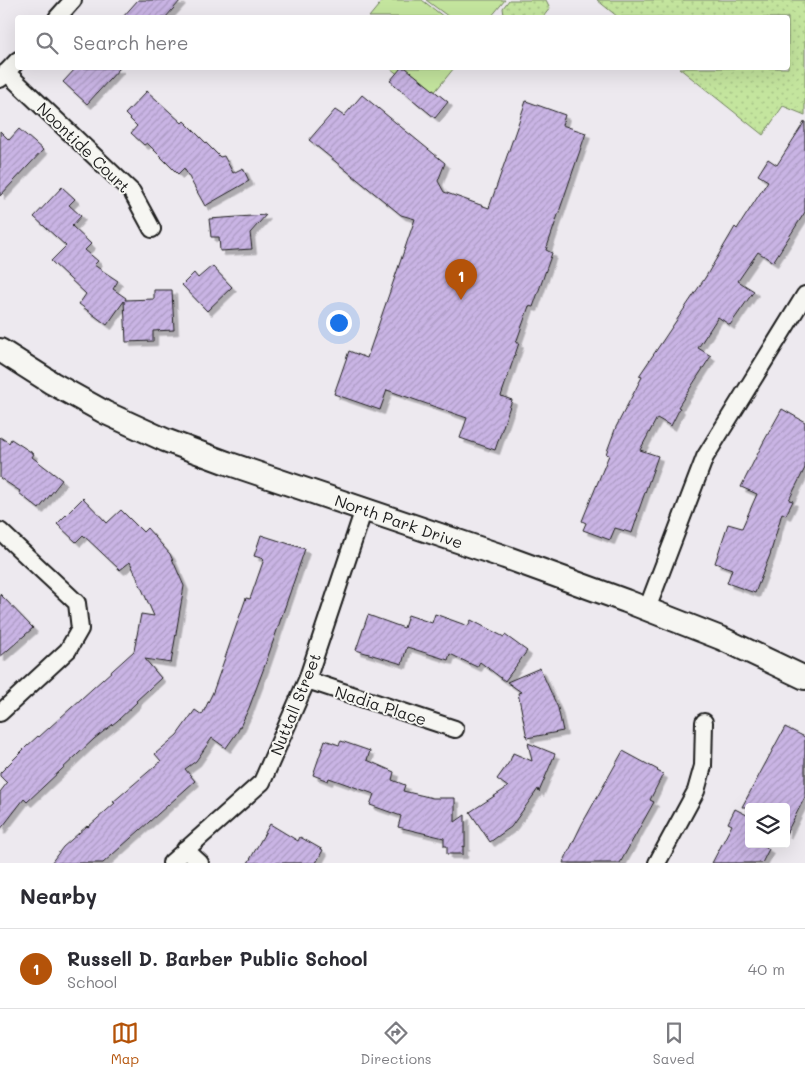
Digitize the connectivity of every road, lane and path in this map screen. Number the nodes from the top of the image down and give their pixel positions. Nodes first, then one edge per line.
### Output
1 (73, 0) edge
2 (60, 15) edge
3 (15, 63) edge
4 (3, 76) edge
5 (152, 230) dead end
6 (805, 295) edge
7 (0, 350) edge
8 (364, 509) junction
9 (0, 530) edge
10 (647, 609) junction
11 (805, 678) edge
12 (307, 680) junction
13 (0, 713) edge
14 (704, 722) dead end
15 (455, 729) dead end
16 (185, 849) junction
17 (171, 863) edge
18 (200, 863) edge
19 (657, 863) edge

1 - 2 street
3 - 4 street
4 - 5 street, Noontide Court
6 - 10 street
7 - 8 main road, North Park Drive
8 - 10 main road, North Park Drive
8 - 12 street, Nuttall Street
9 - 13 street
10 - 11 main road, North Park Drive
12 - 15 street, Nadia Place
12 - 16 street, Nuttall Street
14 - 19 street
16 - 17 street, Nuttall Street
16 - 18 street

